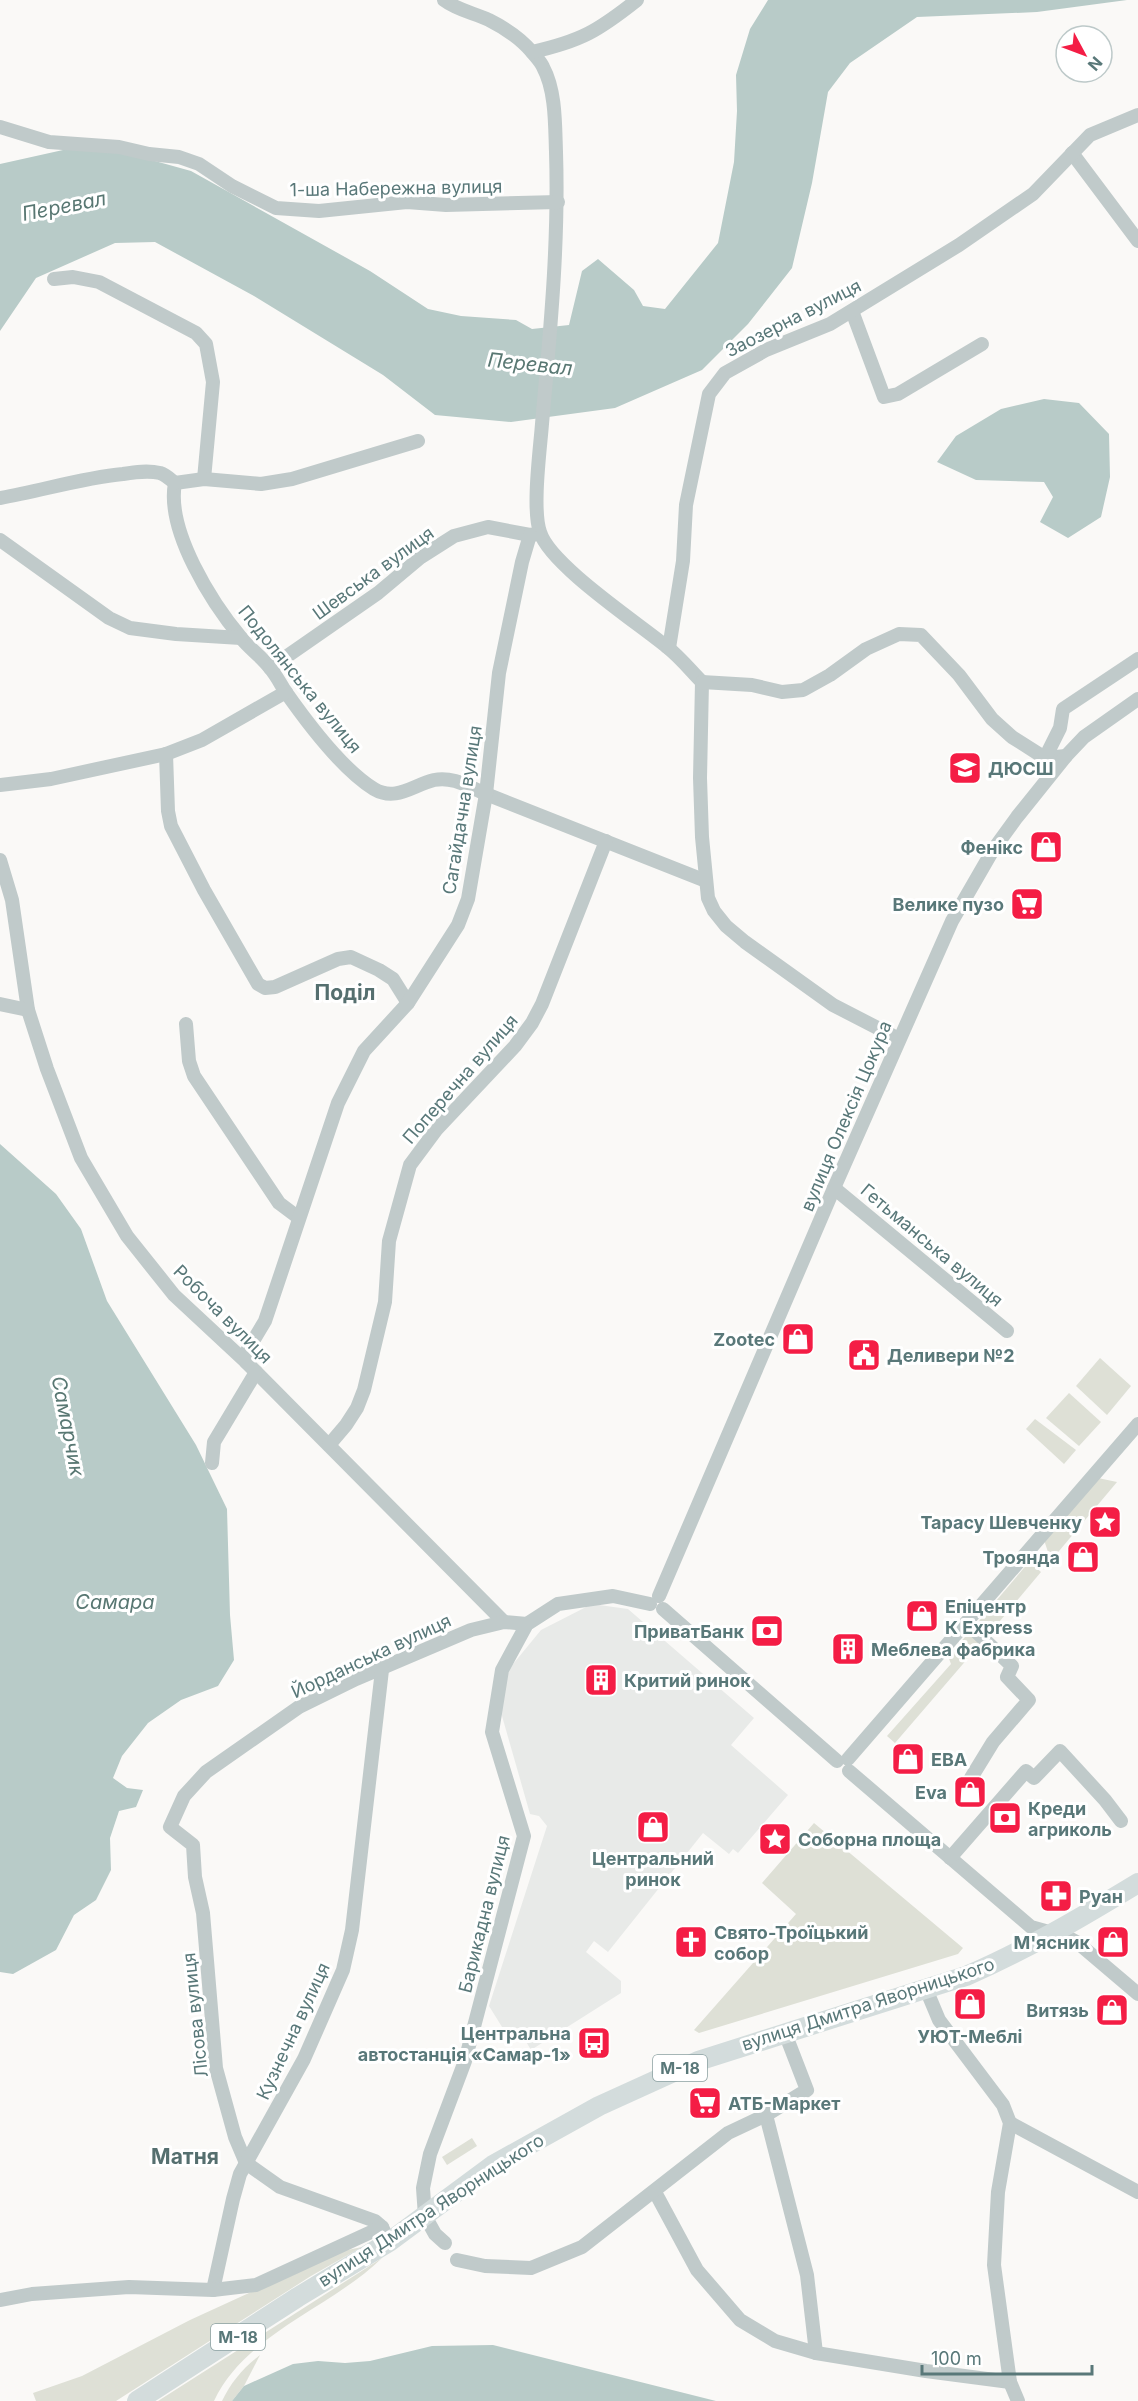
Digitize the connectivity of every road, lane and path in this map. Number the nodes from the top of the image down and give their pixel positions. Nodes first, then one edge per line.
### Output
1 (444, 0) edge
2 (619, 0) edge
3 (637, 0) edge
4 (607, 24) junction
5 (532, 52) junction
6 (1138, 115) edge
7 (0, 127) edge
8 (1072, 153) junction
9 (558, 202) junction
10 (1138, 241) edge
11 (54, 279) dead end
12 (852, 311) junction
13 (982, 344) dead end
14 (418, 441) dead end
15 (204, 480) junction
16 (175, 483) junction
17 (0, 498) edge
18 (535, 534) junction
19 (0, 540) edge
20 (241, 638) junction
21 (669, 648) junction
22 (1138, 658) edge
23 (270, 668) junction
24 (702, 682) junction
25 (286, 692) junction
26 (1138, 699) edge
27 (166, 754) junction
28 (1066, 756) junction
29 (1045, 758) junction
30 (0, 785) edge
31 (486, 794) junction
32 (606, 842) junction
33 (0, 860) edge
34 (706, 881) junction
35 (408, 1004) junction
36 (0, 1005) edge
37 (28, 1010) junction
38 (186, 1024) dead end
39 (899, 1039) junction
40 (834, 1188) junction
41 (299, 1218) junction
42 (1007, 1331) dead end
43 (246, 1362) junction
44 (256, 1372) junction
45 (1138, 1424) edge
46 (1127, 1437) junction
47 (329, 1445) junction
48 (1138, 1447) edge
49 (212, 1463) dead end
50 (657, 1603) junction
51 (504, 1622) junction
52 (967, 1623) junction
53 (526, 1624) junction
54 (382, 1670) junction
55 (845, 1764) junction
56 (971, 1778) dead end
57 (1121, 1821) dead end
58 (170, 1827) joint
59 (950, 1858) junction
60 (1138, 1883) edge
61 (1054, 1933) junction
62 (926, 1989) junction
63 (1138, 1994) edge
64 (785, 2033) junction
65 (766, 2115) junction
66 (1010, 2123) junction
67 (246, 2163) junction
68 (656, 2192) junction
69 (1138, 2193) edge
70 (425, 2216) junction
71 (385, 2234) junction
72 (445, 2243) dead end
73 (457, 2260) dead end
74 (213, 2290) junction
75 (1, 2300) edge
76 (816, 2353) junction
77 (1010, 2382) junction
78 (137, 2401) edge
79 (1018, 2401) edge

1 - 5 street, Сагайдачна вулиця
2 - 4 street
3 - 4 street
4 - 5 street
5 - 9 street, Сагайдачна вулиця
6 - 8 street, Заозерна вулиця
7 - 9 street, 1-ша Набережна вулиця
8 - 10 street
8 - 12 street, Заозерна вулиця
9 - 18 street, Сагайдачна вулиця
11 - 15 street
12 - 13 street
12 - 21 street, Заозерна вулиця
14 - 15 street
15 - 16 street
16 - 17 street
16 - 20 street, Подолянська вулиця
18 - 21 street
18 - 23 street, Шевська вулиця
18 - 31 street, Сагайдачна вулиця
19 - 20 street
20 - 23 street, Подолянська вулиця
21 - 24 street
22 - 29 street
23 - 25 street, Подолянська вулиця
24 - 29 street
24 - 34 street
25 - 27 street
25 - 31 street, Подолянська вулиця
26 - 28 street, вулиця Олексія Цокура
27 - 30 street
27 - 35 street
28 - 29 street
28 - 39 street, вулиця Олексія Цокура
31 - 32 street, Подолянська вулиця
31 - 35 street, Сагайдачна вулиця
32 - 34 street, Подолянська вулиця
32 - 47 street, Поперечна вулиця
33 - 37 street, Робоча вулиця
34 - 39 street
35 - 41 street, Сагайдачна вулиця
36 - 37 street
37 - 43 street, Робоча вулиця
38 - 41 street
39 - 40 street, вулиця Олексія Цокура
40 - 42 street, Гетьманська вулиця
40 - 50 street, вулиця Олексія Цокура
41 - 43 street, Сагайдачна вулиця
43 - 44 street, Робоча вулиця
44 - 47 street, Робоча вулиця
44 - 49 street
45 - 46 street
46 - 48 street
46 - 52 street
47 - 51 street, Робоча вулиця
50 - 53 street
50 - 55 street
51 - 53 street, Йорданська вулиця
51 - 54 street, Йорданська вулиця
52 - 55 street
52 - 56 street
53 - 70 street, Барикадна вулиця
54 - 58 street, Йорданська вулиця
54 - 67 street, Кузнечна вулиця
55 - 59 street
57 - 59 street
58 - 67 street, Лісова вулиця
59 - 61 street
60 - 61 highway, вулиця Дмитра Яворницького / М-18
61 - 62 highway, вулиця Дмитра Яворницького / М-18
61 - 63 street
62 - 64 highway, вулиця Дмитра Яворницького / М-18
62 - 66 street
64 - 65 street
64 - 70 highway, вулиця Дмитра Яворницького / М-18
65 - 68 street
65 - 76 street
66 - 69 street
66 - 77 street
67 - 71 street
67 - 74 street, Кузнечна вулиця
68 - 73 street
68 - 76 street
70 - 71 highway, вулиця Дмитра Яворницького / М-18
70 - 72 street
71 - 74 street
71 - 78 highway, вулиця Дмитра Яворницького / М-18
74 - 75 street
76 - 77 street
77 - 79 street

